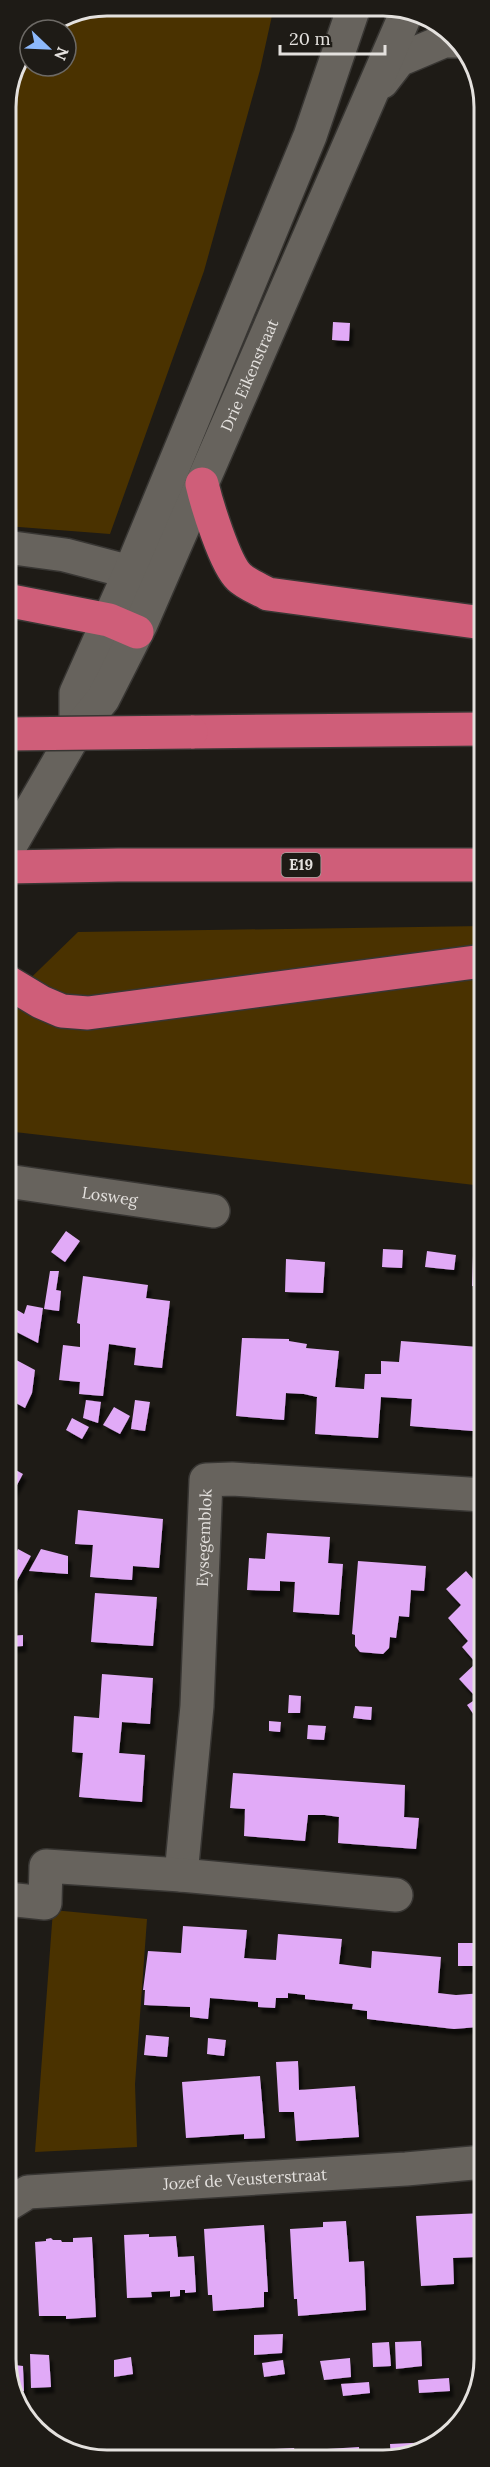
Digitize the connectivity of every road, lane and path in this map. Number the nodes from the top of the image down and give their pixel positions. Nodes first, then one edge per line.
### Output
1 (351, 16) edge
2 (404, 19) edge
3 (444, 41) edge
4 (370, 97) junction
5 (202, 484) junction
6 (17, 548) edge
7 (130, 572) junction
8 (17, 602) edge
9 (474, 622) edge
10 (123, 626) junction
11 (474, 729) edge
12 (17, 734) edge
13 (17, 835) edge
14 (474, 865) edge
15 (17, 867) edge
16 (474, 962) edge
17 (17, 987) edge
18 (17, 1183) edge
19 (213, 1211) dead end
20 (473, 1494) edge
21 (181, 1875) junction
22 (396, 1895) dead end
23 (16, 1900) edge
24 (473, 2163) edge
25 (16, 2199) edge

1 - 7 street, Drie Eikenstraat
2 - 4 street, Drie Eikenstraat
3 - 4 street
4 - 5 street, Drie Eikenstraat
5 - 9 highway
5 - 10 street, Drie Eikenstraat
6 - 7 street
7 - 10 street, Drie Eikenstraat
8 - 10 highway
10 - 13 street, Drie Eikenstraat
11 - 12 highway, bridge
14 - 15 highway, E19
16 - 17 highway
18 - 19 street, Losweg
20 - 21 street, Eysegemblok
21 - 22 street
21 - 23 street
24 - 25 street, Jozef de Veusterstraat

